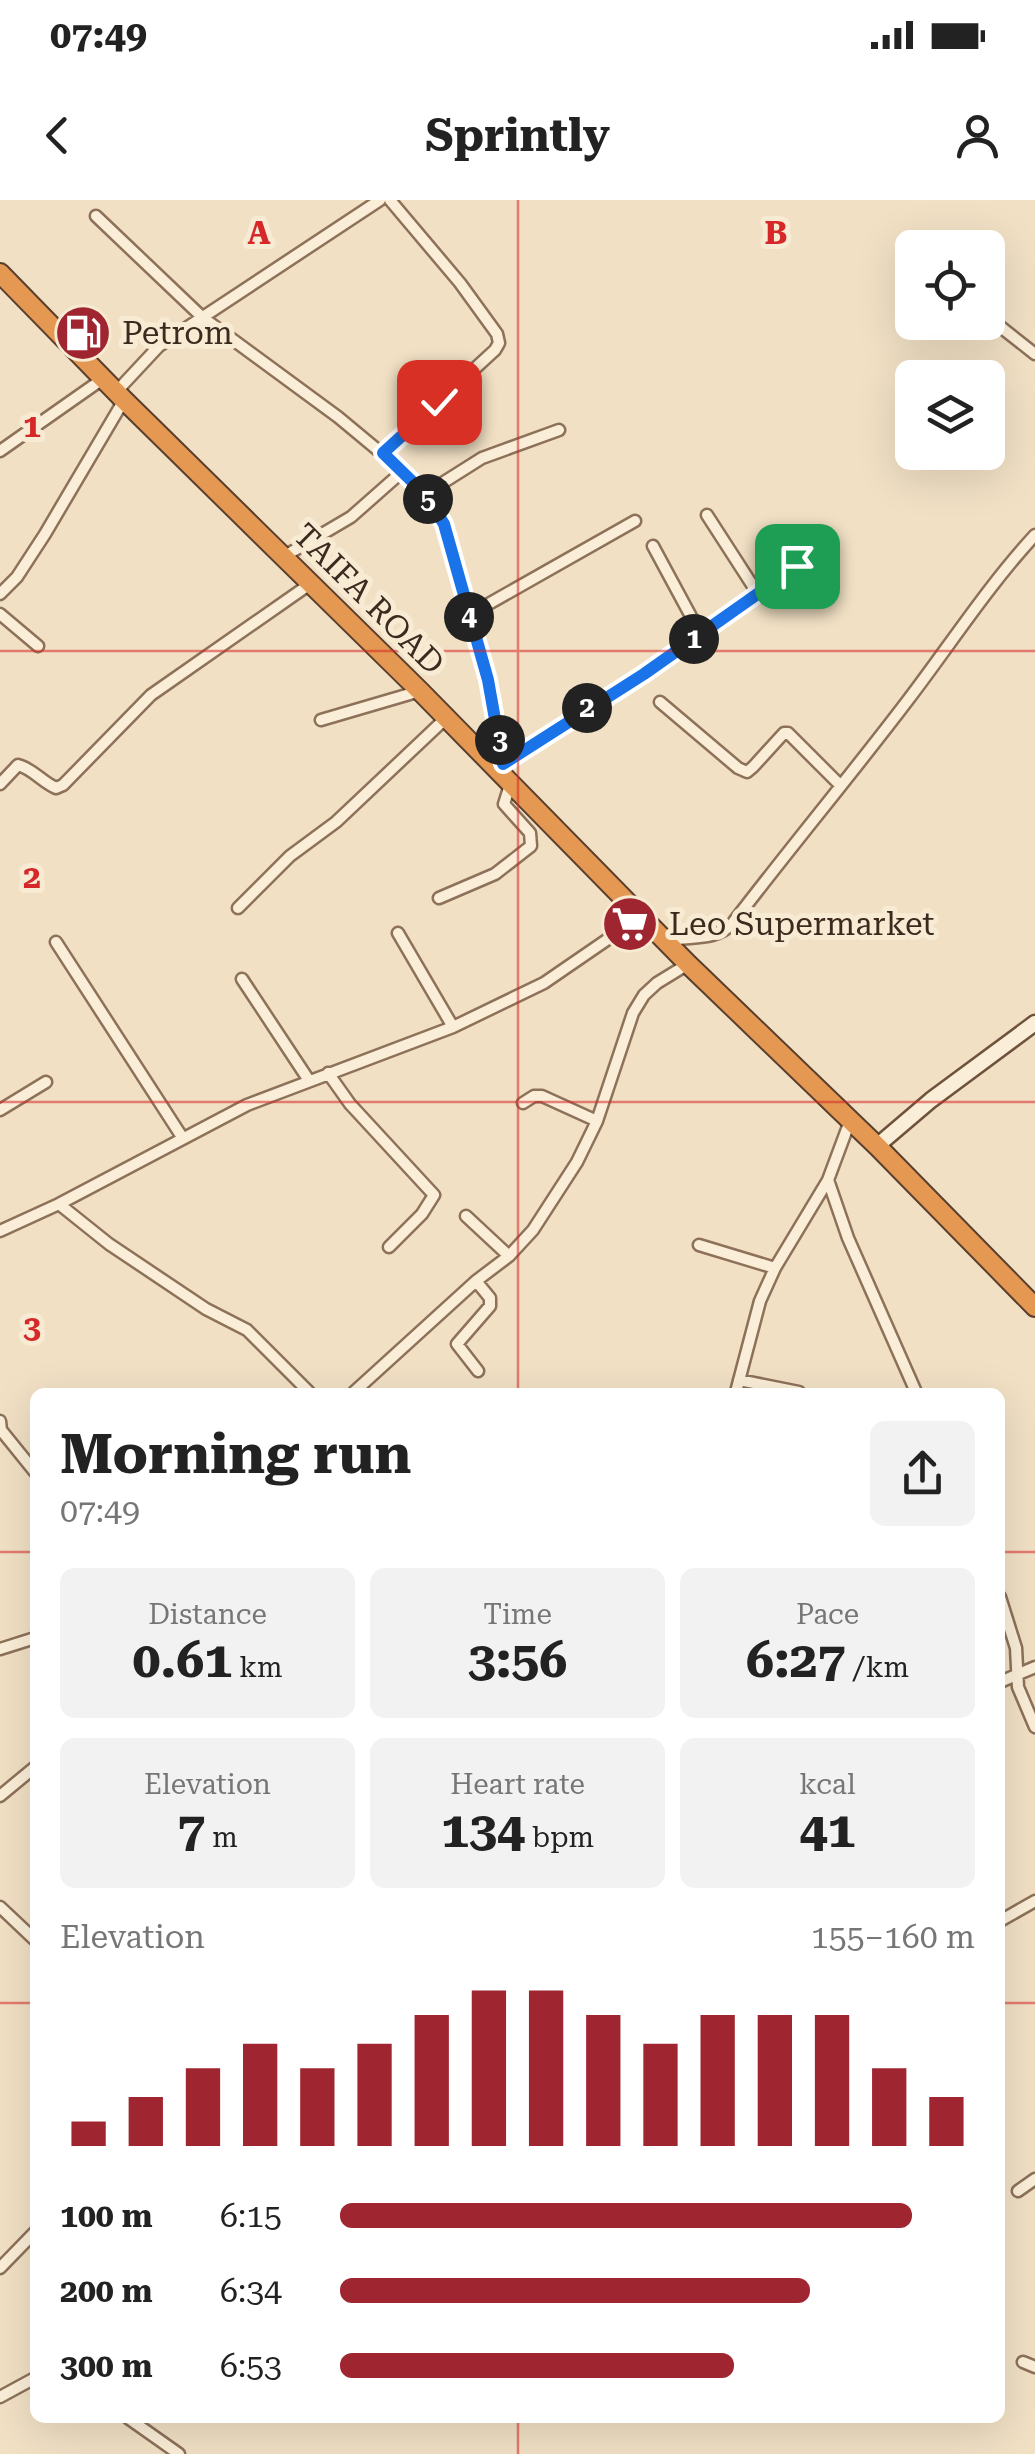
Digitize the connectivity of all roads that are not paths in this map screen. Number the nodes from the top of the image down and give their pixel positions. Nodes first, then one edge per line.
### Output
1 (380, 200) edge
2 (390, 200) edge
3 (96, 216) dead end
4 (0, 272) edge
5 (202, 318) junction
6 (1005, 330) edge
7 (1035, 354) edge
8 (115, 389) junction
9 (560, 430) dead end
10 (0, 451) edge
11 (383, 453) junction
12 (403, 471) junction
13 (425, 494) junction
14 (708, 515) dead end
15 (635, 521) dead end
16 (1035, 535) edge
17 (653, 546) dead end
18 (284, 557) junction
19 (797, 566) dead end
20 (310, 584) junction
21 (0, 594) edge
22 (758, 594) junction
23 (0, 614) edge
24 (468, 615) junction
25 (700, 635) junction
26 (38, 646) dead end
27 (420, 691) junction
28 (660, 702) dead end
29 (445, 719) junction
30 (321, 720) dead end
31 (505, 776) junction
32 (0, 784) edge
33 (839, 784) junction
34 (439, 898) dead end
35 (238, 908) dead end
36 (643, 915) junction
37 (398, 933) dead end
38 (666, 941) junction
39 (56, 942) dead end
40 (688, 964) junction
41 (242, 979) dead end
42 (1035, 1023) edge
43 (453, 1027) junction
44 (328, 1074) junction
45 (308, 1079) junction
46 (46, 1082) dead end
47 (523, 1104) dead end
48 (0, 1110) edge
49 (850, 1121) junction
50 (597, 1122) junction
51 (182, 1136) junction
52 (877, 1146) junction
53 (828, 1180) junction
54 (59, 1204) junction
55 (466, 1216) dead end
56 (0, 1230) edge
57 (699, 1245) dead end
58 (389, 1247) dead end
59 (509, 1256) junction
60 (775, 1268) junction
61 (476, 1282) junction
62 (1035, 1307) edge
63 (478, 1371) dead end
64 (739, 1380) junction
65 (305, 1388) edge
66 (358, 1388) edge
67 (737, 1388) edge
68 (779, 1388) edge
69 (914, 1388) edge
70 (0, 1427) edge
71 (30, 1466) edge
72 (1005, 1613) edge
73 (30, 1639) edge
74 (0, 1648) edge
75 (1035, 1667) edge
76 (1016, 1676) junction
77 (1005, 1680) edge
78 (1035, 1727) edge
79 (30, 1770) edge
80 (0, 1796) edge
81 (1035, 1901) edge
82 (0, 1907) edge
83 (1005, 1918) edge
84 (30, 1935) edge
85 (1035, 2179) edge
86 (1018, 2190) dead end
87 (30, 2237) edge
88 (0, 2268) edge
89 (1023, 2362) dead end
90 (1035, 2367) edge
91 (30, 2381) edge
92 (0, 2396) edge
93 (135, 2423) edge
94 (178, 2454) edge

1 - 5 street
2 - 11 street
3 - 5 street
4 - 8 highway, TAIFA ROAD
5 - 8 street
5 - 11 street
6 - 7 street
8 - 10 street
8 - 18 highway, TAIFA ROAD
8 - 21 street
9 - 13 street
11 - 12 street
12 - 13 street
12 - 18 street
13 - 24 street
14 - 22 street
15 - 24 street
16 - 33 street
17 - 25 street
18 - 20 highway, TAIFA ROAD
19 - 22 street
20 - 27 highway, TAIFA ROAD
20 - 32 street
22 - 25 street
23 - 26 street
24 - 31 street
25 - 31 street
27 - 29 highway, TAIFA ROAD
27 - 30 street
28 - 33 street
29 - 31 highway, TAIFA ROAD
29 - 35 street
31 - 34 street
31 - 36 highway, TAIFA ROAD
33 - 38 street
36 - 38 highway, TAIFA ROAD
36 - 43 street
37 - 43 street
38 - 40 highway, TAIFA ROAD
39 - 51 street
40 - 49 highway, TAIFA ROAD
40 - 50 street
41 - 45 street
42 - 52 street
43 - 44 street
44 - 45 street
44 - 58 street
45 - 51 street
46 - 48 street
47 - 50 street
49 - 52 highway, TAIFA ROAD
49 - 53 street
50 - 59 street
51 - 54 street
52 - 62 highway, TAIFA ROAD
53 - 60 street
53 - 69 street
54 - 56 street
54 - 65 street
55 - 59 street
57 - 60 street
59 - 61 street
60 - 64 street
61 - 63 street
61 - 66 street
64 - 67 street
64 - 68 street
70 - 71 street
72 - 76 street
73 - 74 street
75 - 76 street
76 - 77 street
76 - 78 street
79 - 80 street
81 - 83 street
82 - 84 street
85 - 86 street
87 - 88 street
89 - 90 street
91 - 92 street
93 - 94 street

